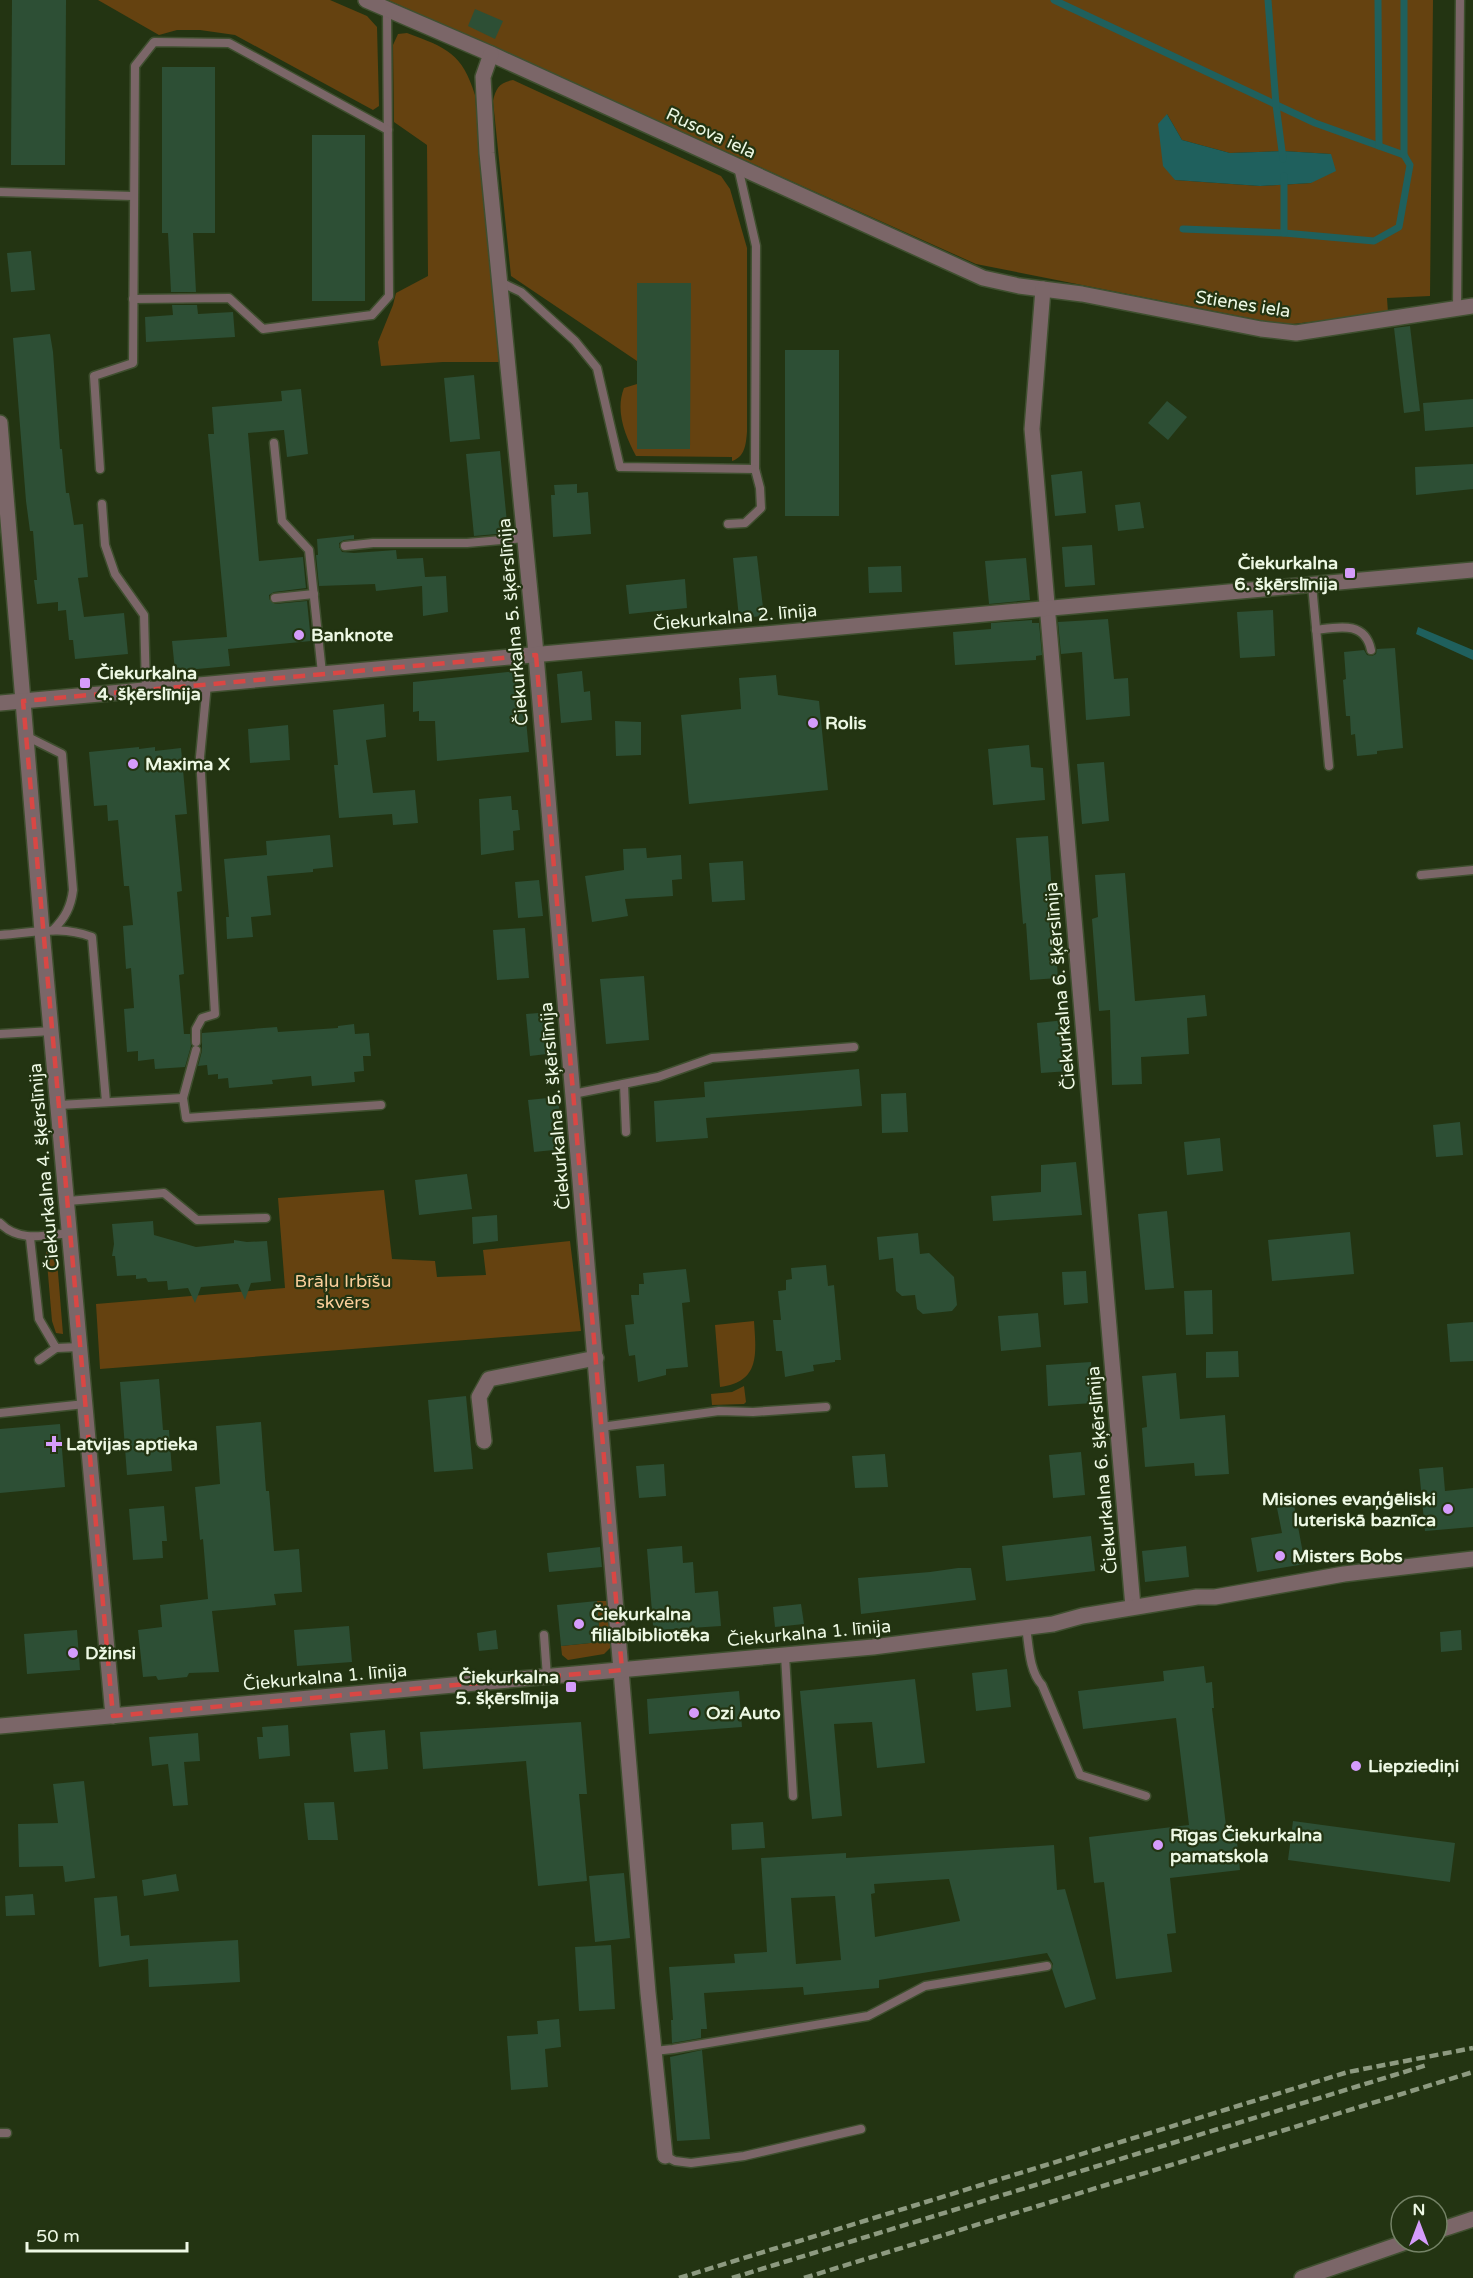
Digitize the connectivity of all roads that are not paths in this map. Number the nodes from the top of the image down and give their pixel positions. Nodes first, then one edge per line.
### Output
1 (366, 0) edge
2 (1460, 0) edge
3 (387, 9) junction
4 (491, 54) junction
5 (388, 130) junction
6 (738, 167) junction
7 (0, 192) edge
8 (133, 196) junction
9 (500, 282) junction
10 (1043, 289) junction
11 (134, 299) junction
12 (1473, 306) edge
13 (1456, 309) junction
14 (0, 423) edge
15 (274, 443) dead end
16 (100, 470) dead end
17 (755, 470) junction
18 (102, 504) dead end
19 (728, 524) dead end
20 (525, 538) junction
21 (345, 546) dead end
22 (1473, 570) edge
23 (1312, 585) junction
24 (314, 594) junction
25 (275, 598) dead end
26 (1047, 609) junction
27 (1316, 630) junction
28 (1371, 650) dead end
29 (536, 655) junction
30 (322, 673) junction
31 (207, 684) junction
32 (146, 689) junction
33 (23, 701) junction
34 (0, 703) edge
35 (26, 736) junction
36 (1329, 766) dead end
37 (1473, 870) edge
38 (1421, 875) dead end
39 (48, 930) junction
40 (0, 935) edge
41 (51, 1030) junction
42 (0, 1034) edge
43 (854, 1047) dead end
44 (624, 1084) junction
45 (573, 1094) junction
46 (183, 1098) junction
47 (106, 1102) junction
48 (59, 1105) junction
49 (381, 1105) dead end
50 (626, 1132) dead end
51 (68, 1201) junction
52 (266, 1218) dead end
53 (0, 1223) edge
54 (70, 1233) junction
55 (30, 1238) junction
56 (80, 1347) junction
57 (56, 1348) junction
58 (596, 1358) junction
59 (39, 1360) dead end
60 (85, 1404) junction
61 (826, 1407) dead end
62 (0, 1413) edge
63 (602, 1427) junction
64 (484, 1441) dead end
65 (1473, 1559) edge
66 (1133, 1607) junction
67 (1026, 1627) junction
68 (544, 1635) dead end
69 (785, 1655) junction
70 (622, 1670) junction
71 (547, 1677) junction
72 (112, 1716) junction
73 (0, 1726) edge
74 (794, 1796) dead end
75 (1146, 1796) dead end
76 (1047, 1966) dead end
77 (654, 2051) junction
78 (861, 2129) dead end
79 (665, 2156) joint
80 (1473, 2219) edge
81 (1449, 2227) edge
82 (1389, 2248) edge
83 (1302, 2278) edge

1 - 3 street, Rusova iela
2 - 13 lane
3 - 4 street, Rusova iela
3 - 5 lane
4 - 6 street, Rusova iela
4 - 9 street, Čiekurkalna 5. šķērslīnija
5 - 8 lane
5 - 11 lane
6 - 10 street, Rusova iela
6 - 17 lane
7 - 8 lane
8 - 11 lane
9 - 17 lane
9 - 20 street, Čiekurkalna 5. šķērslīnija
10 - 13 street, Stienes iela
10 - 26 street, Čiekurkalna 6. šķērslīnija
11 - 16 lane
12 - 13 street, Stienes iela
14 - 33 street, Čiekurkalna 4. šķērslīnija
15 - 24 lane
17 - 19 lane
18 - 32 lane
20 - 21 lane
20 - 29 street, Čiekurkalna 5. šķērslīnija
22 - 23 street, Čiekurkalna 2. līnija
23 - 26 street, Čiekurkalna 2. līnija
23 - 27 lane
24 - 25 lane
24 - 30 lane
26 - 29 street, Čiekurkalna 2. līnija
26 - 66 street, Čiekurkalna 6. šķērslīnija
27 - 28 lane
27 - 36 lane
29 - 30 street, Čiekurkalna 2. līnija
29 - 45 street, Čiekurkalna 5. šķērslīnija
30 - 31 street, Čiekurkalna 2. līnija
31 - 32 street, Čiekurkalna 2. līnija
31 - 46 lane
32 - 33 street, Čiekurkalna 2. līnija
33 - 34 street, Čiekurkalna 2. līnija
33 - 35 street, Čiekurkalna 4. šķērslīnija
35 - 39 street, Čiekurkalna 4. šķērslīnija
35 - 39 lane
37 - 38 lane
39 - 40 lane
39 - 41 street, Čiekurkalna 4. šķērslīnija
39 - 47 lane
41 - 42 lane
41 - 48 street, Čiekurkalna 4. šķērslīnija
43 - 44 lane
44 - 45 lane
44 - 50 lane
45 - 58 street, Čiekurkalna 5. šķērslīnija
46 - 47 lane
46 - 49 lane
47 - 48 lane
48 - 51 street, Čiekurkalna 4. šķērslīnija
51 - 52 lane
51 - 54 street, Čiekurkalna 4. šķērslīnija
53 - 55 lane
54 - 55 lane
54 - 56 street, Čiekurkalna 4. šķērslīnija
55 - 57 lane
56 - 57 lane
56 - 60 street, Čiekurkalna 4. šķērslīnija
57 - 59 lane
58 - 63 street, Čiekurkalna 5. šķērslīnija
58 - 64 street
60 - 62 lane
60 - 72 street, Čiekurkalna 4. šķērslīnija
61 - 63 lane
63 - 70 street, Čiekurkalna 5. šķērslīnija
65 - 66 street, Čiekurkalna 1. līnija
66 - 67 street, Čiekurkalna 1. līnija
67 - 69 street, Čiekurkalna 1. līnija
67 - 75 lane
68 - 71 lane
69 - 70 street, Čiekurkalna 1. līnija
69 - 74 lane
70 - 71 street, Čiekurkalna 1. līnija
70 - 77 street, Čiekurkalna 5. šķērslīnija
71 - 72 street, Čiekurkalna 1. līnija
72 - 73 street, Čiekurkalna 1. līnija
76 - 77 lane
77 - 79 street, Čiekurkalna 5. šķērslīnija
78 - 79 lane
80 - 81 street
82 - 83 street

